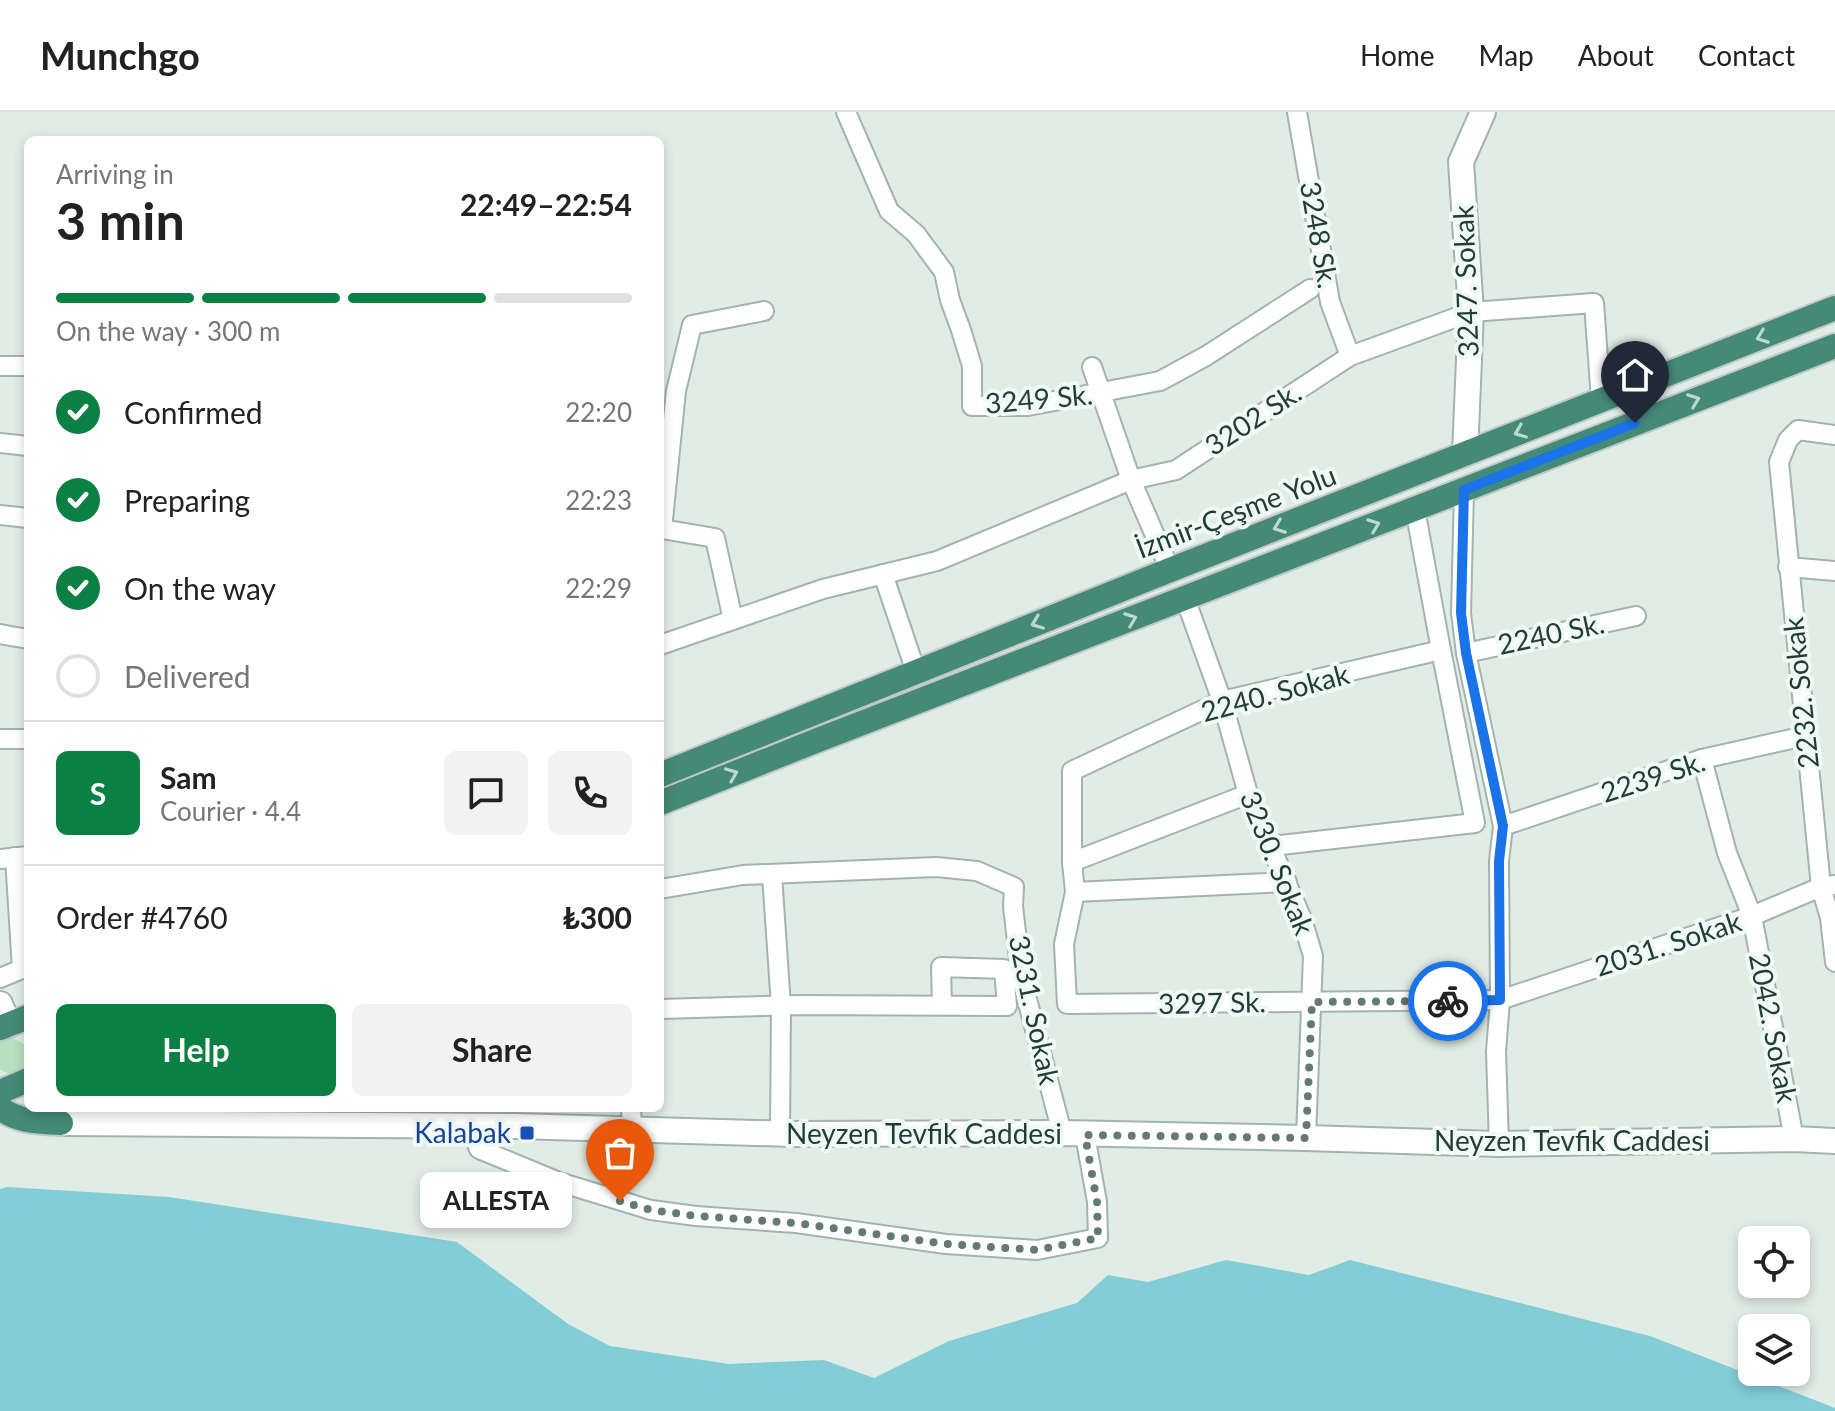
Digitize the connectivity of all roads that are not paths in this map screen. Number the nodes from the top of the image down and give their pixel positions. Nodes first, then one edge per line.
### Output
1 (846, 112) edge
2 (1297, 112) edge
3 (1483, 112) edge
4 (1310, 289) dead end
5 (1835, 308) edge
6 (764, 311) dead end
7 (1471, 312) junction
8 (1835, 346) edge
9 (1350, 356) junction
10 (0, 366) edge
11 (24, 366) edge
12 (1092, 367) dead end
13 (1101, 393) junction
14 (1601, 400) junction
15 (1835, 435) edge
16 (0, 443) edge
17 (24, 446) edge
18 (1465, 454) junction
19 (1131, 480) junction
20 (1464, 490) junction
21 (664, 501) edge
22 (1415, 509) junction
23 (0, 515) edge
24 (24, 518) edge
25 (664, 529) edge
26 (1788, 567) junction
27 (1170, 570) junction
28 (1835, 571) edge
29 (883, 574) junction
30 (1185, 598) junction
31 (1636, 616) dead end
32 (733, 620) junction
33 (0, 634) edge
34 (24, 638) edge
35 (664, 644) edge
36 (1441, 650) junction
37 (1466, 653) junction
38 (916, 672) junction
39 (1222, 701) junction
40 (1805, 736) junction
41 (0, 739) edge
42 (24, 739) edge
43 (1702, 759) junction
44 (664, 773) edge
45 (1248, 794) junction
46 (664, 801) edge
47 (1503, 826) junction
48 (1272, 846) junction
49 (14, 857) edge
50 (1072, 862) junction
51 (772, 875) junction
52 (1287, 882) junction
53 (1828, 886) edge
54 (664, 888) edge
55 (1075, 892) junction
56 (1752, 916) junction
57 (1835, 962) edge
58 (0, 978) edge
59 (1500, 1000) junction
60 (1312, 1002) junction
61 (942, 1005) dead end
62 (781, 1006) junction
63 (664, 1009) edge
64 (24, 1082) edge
65 (0, 1092) edge
66 (0, 1108) edge
67 (52, 1116) edge
68 (375, 1117) edge
69 (515, 1117) edge
70 (632, 1118) edge
71 (470, 1126) junction
72 (780, 1133) junction
73 (1074, 1134) junction
74 (1306, 1138) junction
75 (1794, 1139) junction
76 (1835, 1141) edge
77 (1499, 1144) junction

1 - 13 street, 3249 Sk.
2 - 9 street, 3248 Sk.
3 - 7 street, 3247. Sokak
4 - 13 street, 3249 Sk.
5 -> 14 highway, İzmir-Çeşme Yolu
6 - 21 street
7 - 9 street, 3202 Sk.
7 - 14 street, 3202 Sk.
7 - 18 street, 3247. Sokak
20 -> 8 highway
9 - 19 street, 3202 Sk.
10 - 11 street
12 - 13 street
13 - 19 street
14 -> 18 highway, İzmir-Çeşme Yolu
15 - 26 street, 2232. Sokak
16 - 17 street
18 -> 27 highway, İzmir-Çeşme Yolu
19 - 27 street
19 - 29 street, 3202 Sk.
20 - 22 highway
20 - 37 street
30 -> 22 highway
22 - 36 street
23 - 24 street
25 - 32 street
26 - 28 street
26 - 40 street, 2232. Sokak
27 -> 38 highway, İzmir-Çeşme Yolu
29 - 32 street, 3202 Sk.
29 - 38 street
30 - 39 street, 3230. Sokak
46 -> 30 highway
31 - 37 street, 2240 Sk.
32 - 35 street, 3202 Sk.
33 - 34 street
36 - 39 street, 2240. Sokak
36 - 48 street
37 - 47 street
38 - 44 highway, İzmir-Çeşme Yolu
39 - 45 street, 3230. Sokak
39 - 50 street, 2240. Sokak
40 - 43 street, 2239 Sk.
40 - 53 street, 2232. Sokak
41 - 42 street
43 - 47 street, 2239 Sk.
43 - 56 street, 2042. Sokak
45 - 48 street, 3230. Sokak
45 - 50 street
47 - 59 street
48 - 52 street, 3230. Sokak
49 - 58 street
50 - 55 street
51 - 54 street
51 - 62 street
51 - 73 street, 3231. Sokak
52 - 55 street
52 - 60 street, 3230. Sokak
53 - 56 street, 2031. Sokak
53 - 57 street, 2232. Sokak
55 - 60 street, 3297 Sk.
56 - 59 street, 2031. Sokak
56 - 75 street, 2042. Sokak
59 - 60 street, 3297 Sk.
59 - 77 street
60 - 74 street, 3230. Sokak
61 - 62 street
62 - 63 street
62 - 72 street
64 - 65 highway
66 - 67 highway
67 - 68 street, Neyzen Tevfik Caddesi
68 - 71 street, Neyzen Tevfik Caddesi
69 - 70 street, Neyzen Tevfik Caddesi
69 - 71 street, Neyzen Tevfik Caddesi
70 - 72 street, Neyzen Tevfik Caddesi
71 - 73 street, 3231. Sokak
72 - 73 street, Neyzen Tevfik Caddesi
73 - 74 street, Neyzen Tevfik Caddesi
74 - 77 street, Neyzen Tevfik Caddesi
75 - 76 street, Neyzen Tevfik Caddesi
75 - 77 street, Neyzen Tevfik Caddesi

